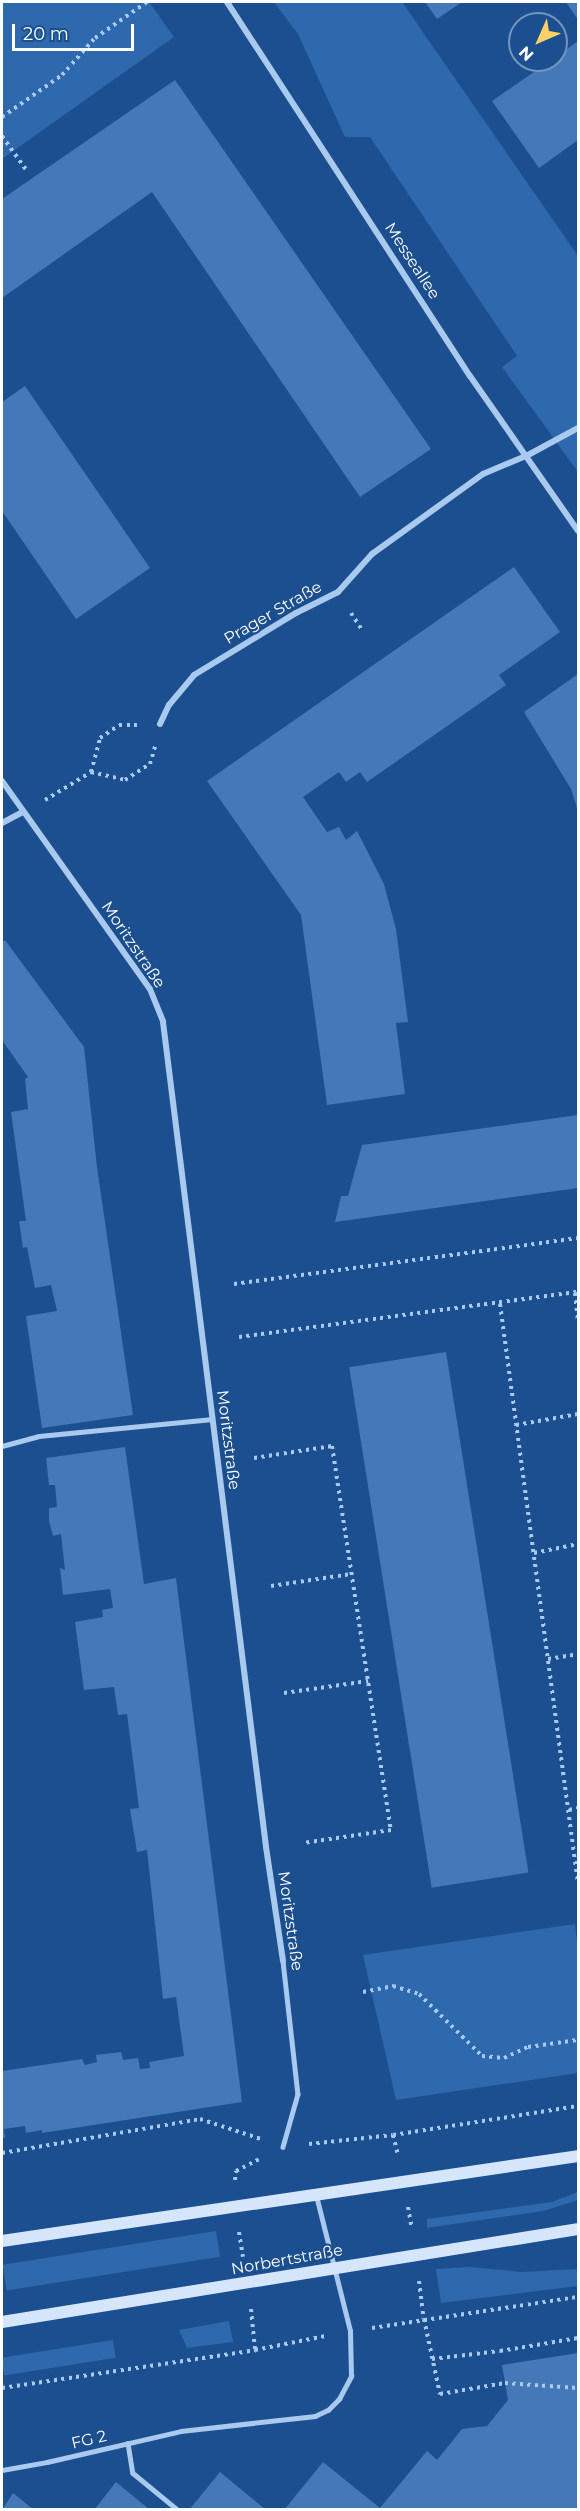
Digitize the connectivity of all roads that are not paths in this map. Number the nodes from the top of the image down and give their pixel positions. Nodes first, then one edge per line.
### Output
1 (228, 2) edge
2 (579, 428) edge
3 (528, 455) junction
4 (579, 531) edge
5 (160, 724) road end
6 (2, 781) edge
7 (23, 812) junction
8 (2, 823) edge
9 (212, 1419) junction
10 (2, 1446) edge
11 (283, 1961) joint
12 (283, 2147) road end
13 (579, 2156) edge
14 (316, 2194) junction
15 (579, 2229) edge
16 (2, 2241) edge
17 (336, 2268) junction
18 (2, 2322) edge
19 (128, 2443) junction
20 (2, 2470) edge
21 (178, 2510) edge

1 - 3 street, Messeallee
2 - 3 street, Prager Straße
3 - 4 street, Messeallee
3 - 5 street, Prager Straße
6 - 7 street, Moritzstraße
7 - 8 street
7 - 9 street, Moritzstraße
9 - 10 lane
9 - 11 street, Moritzstraße
11 - 12 lane, Moritzstraße
13 - 14 main road
14 - 16 main road
14 - 17 lane, FG 2
15 - 17 main road, Norbertstraße
17 - 18 main road, Norbertstraße
17 - 19 lane, FG 2
19 - 20 lane, FG 2
19 - 21 lane

